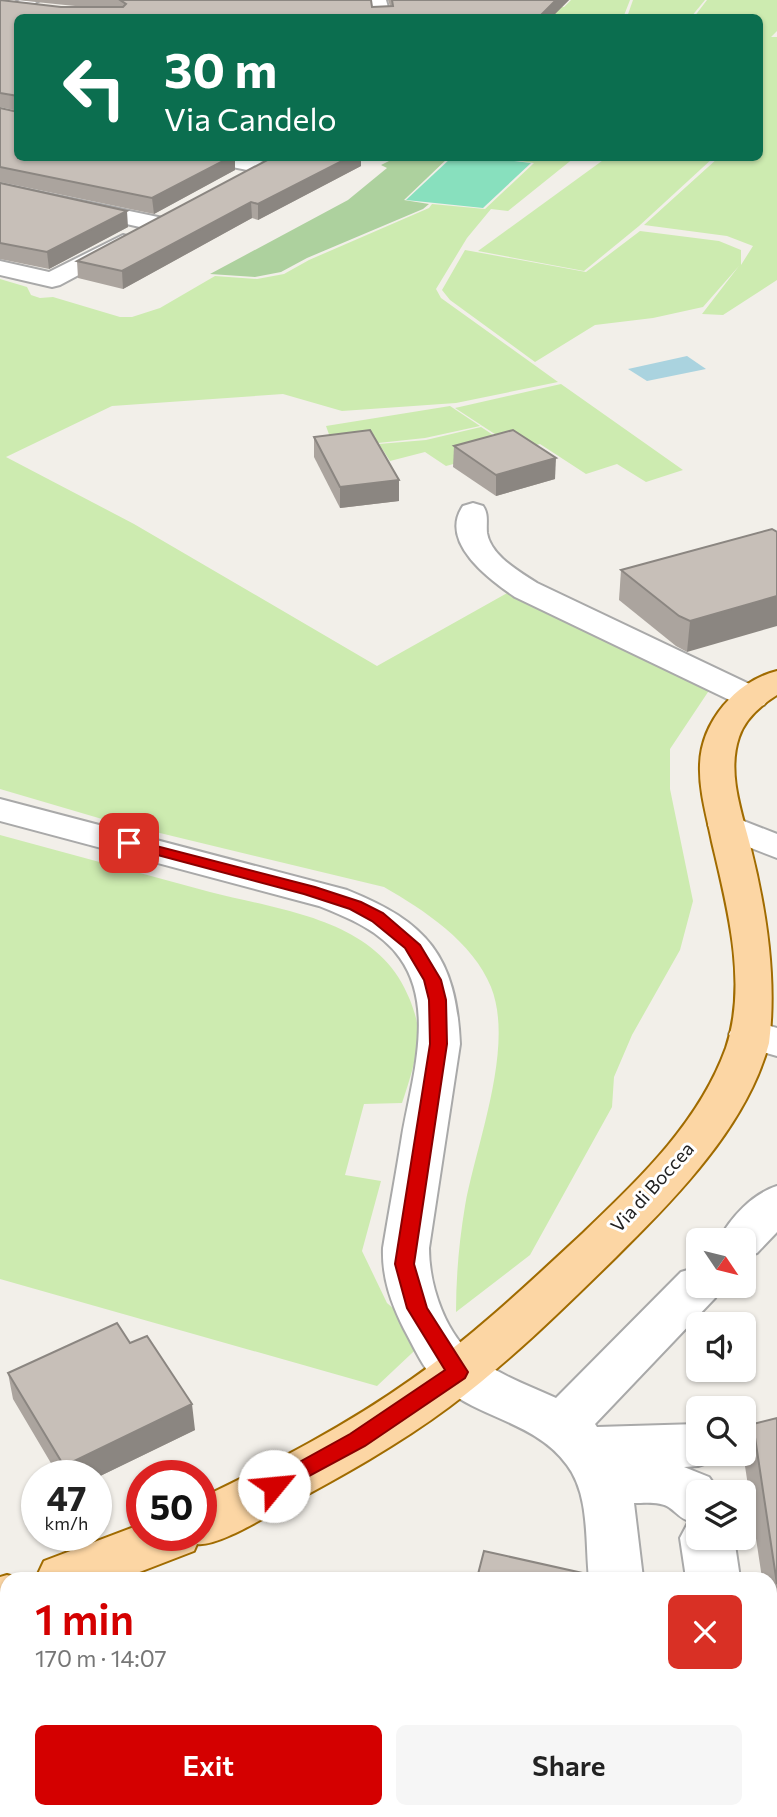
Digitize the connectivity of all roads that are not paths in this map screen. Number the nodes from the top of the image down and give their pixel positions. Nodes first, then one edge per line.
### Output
1 (0, 6) edge
2 (31, 6) edge
3 (0, 19) edge
4 (230, 161) edge
5 (280, 161) edge
6 (263, 167) junction
7 (228, 186) edge
8 (0, 190) edge
9 (181, 211) edge
10 (158, 224) junction
11 (0, 268) edge
12 (473, 512) dead end
13 (764, 689) edge
14 (0, 810) edge
15 (726, 825) junction
16 (777, 847) edge
17 (764, 1038) edge
18 (777, 1203) edge
19 (753, 1228) edge
20 (689, 1298) edge
21 (458, 1372) junction
22 (686, 1446) edge
23 (584, 1452) junction
24 (686, 1490) edge
25 (217, 1515) edge
26 (709, 1550) edge
27 (133, 1551) edge
28 (78, 1572) edge
29 (614, 1572) edge
30 (712, 1572) edge

1 - 2 street
2 - 3 street
4 - 6 street
5 - 6 street
6 - 7 street
8 - 10 street
9 - 10 street
10 - 11 street
12 - 13 street
13 - 15 main road, Via di Boccea
14 - 21 street
15 - 16 street
15 - 17 main road, Via di Boccea
17 - 21 main road, Via di Boccea
18 - 19 street
20 - 23 street
21 - 23 street
21 - 25 main road, Via di Boccea
22 - 23 street
23 - 24 street
23 - 29 street
26 - 30 street
27 - 28 main road

